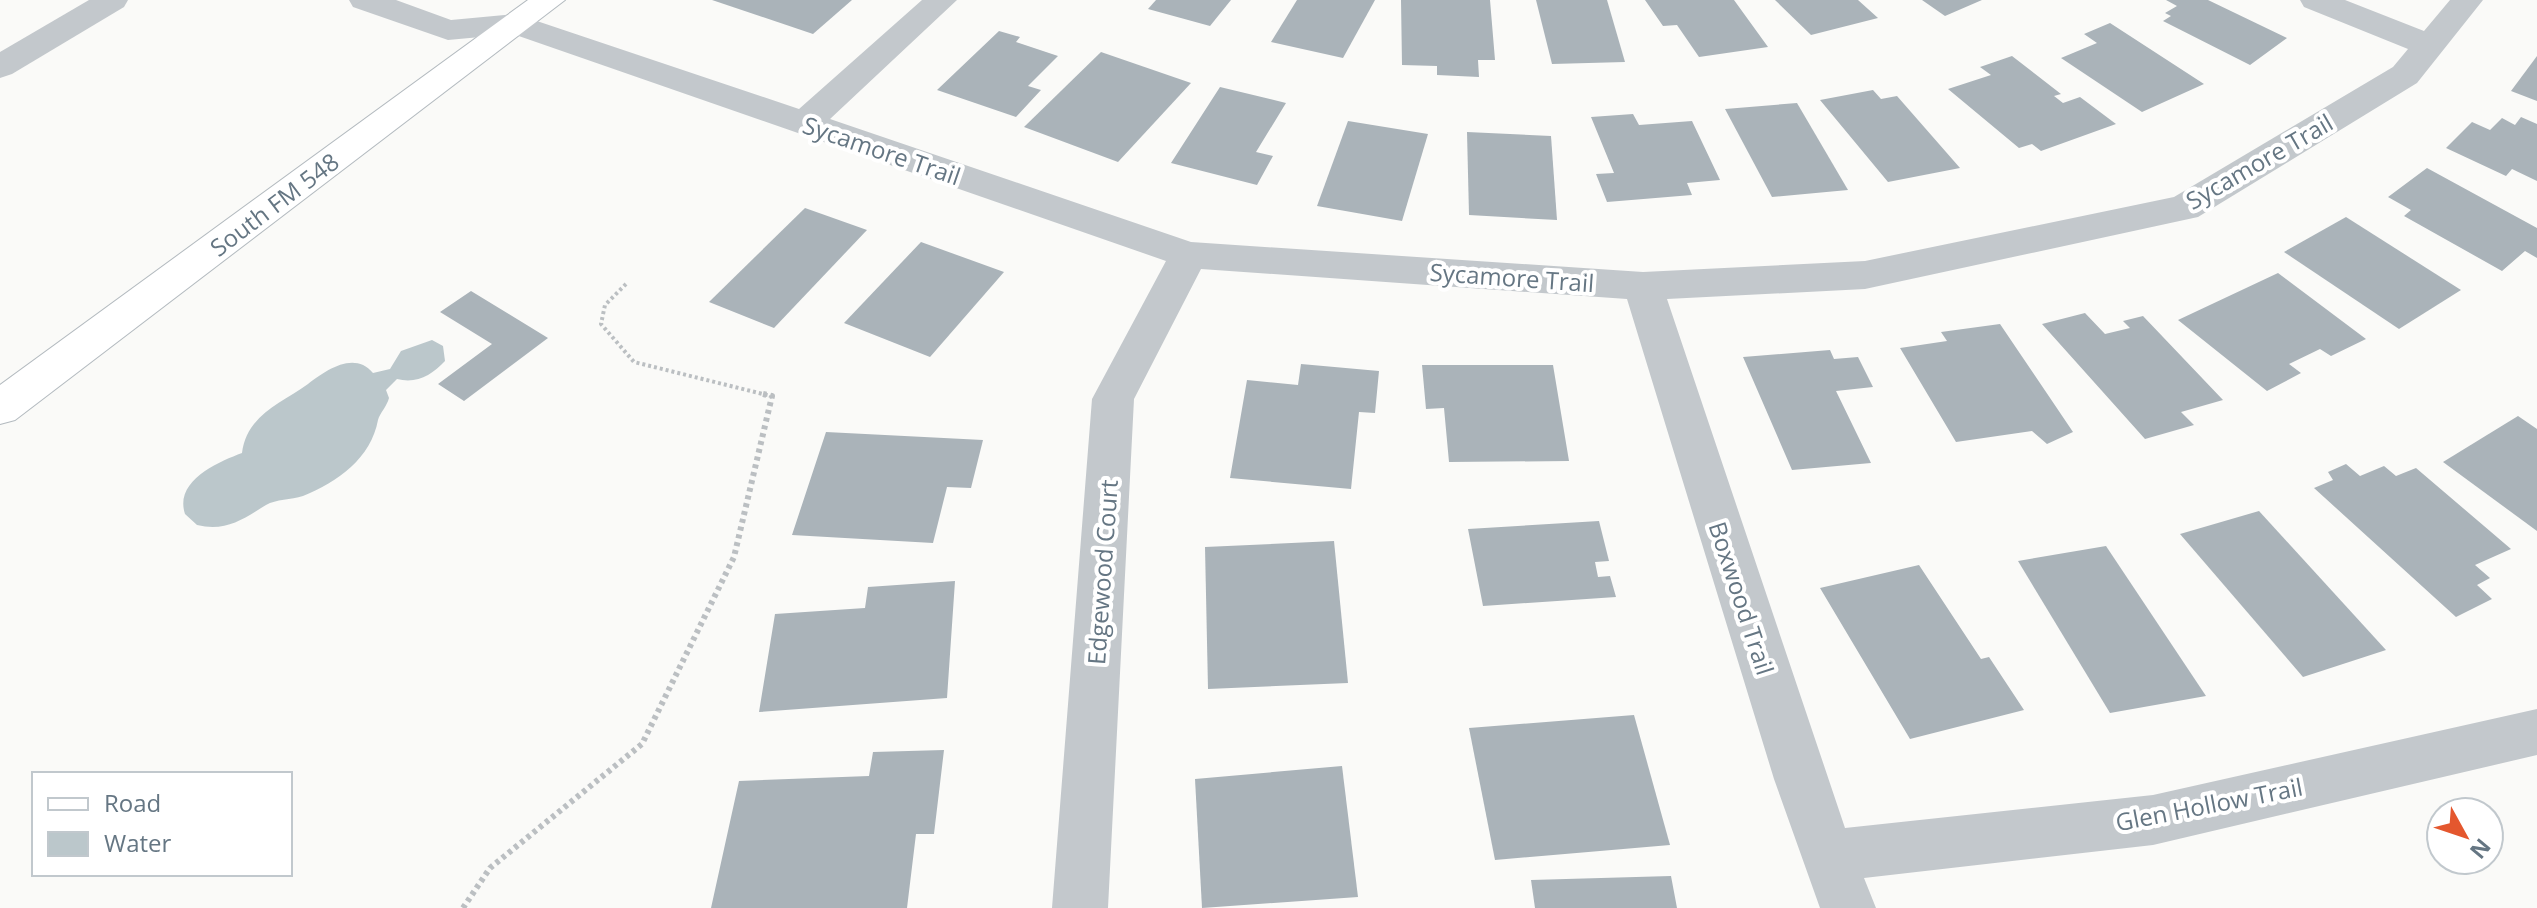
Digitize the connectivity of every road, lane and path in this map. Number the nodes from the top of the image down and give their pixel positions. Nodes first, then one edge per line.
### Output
1 (112, 0) edge
2 (365, 0) edge
3 (549, 0) edge
4 (941, 0) edge
5 (2316, 0) edge
6 (2467, 0) edge
7 (505, 12) edge
8 (2429, 45) junction
9 (0, 67) edge
10 (805, 123) junction
11 (1189, 255) junction
12 (626, 284) dead end
13 (1643, 286) junction
14 (0, 408) edge
15 (2537, 732) edge
16 (1829, 856) junction
17 (463, 908) edge
18 (1080, 908) edge
19 (1848, 908) edge

1 - 9 street
2 - 7 street, Sycamore Trail
3 - 7 main road, South FM 548
4 - 10 street
5 - 8 street
6 - 8 street, Sycamore Trail
7 - 10 street, Sycamore Trail
7 - 14 main road, South FM 548
8 - 13 street, Sycamore Trail
10 - 11 street, Sycamore Trail
11 - 13 street, Sycamore Trail
11 - 18 street, Edgewood Court
12 - 17 path
13 - 16 street, Boxwood Trail
15 - 16 street, Glen Hollow Trail
16 - 19 street, Boxwood Trail

